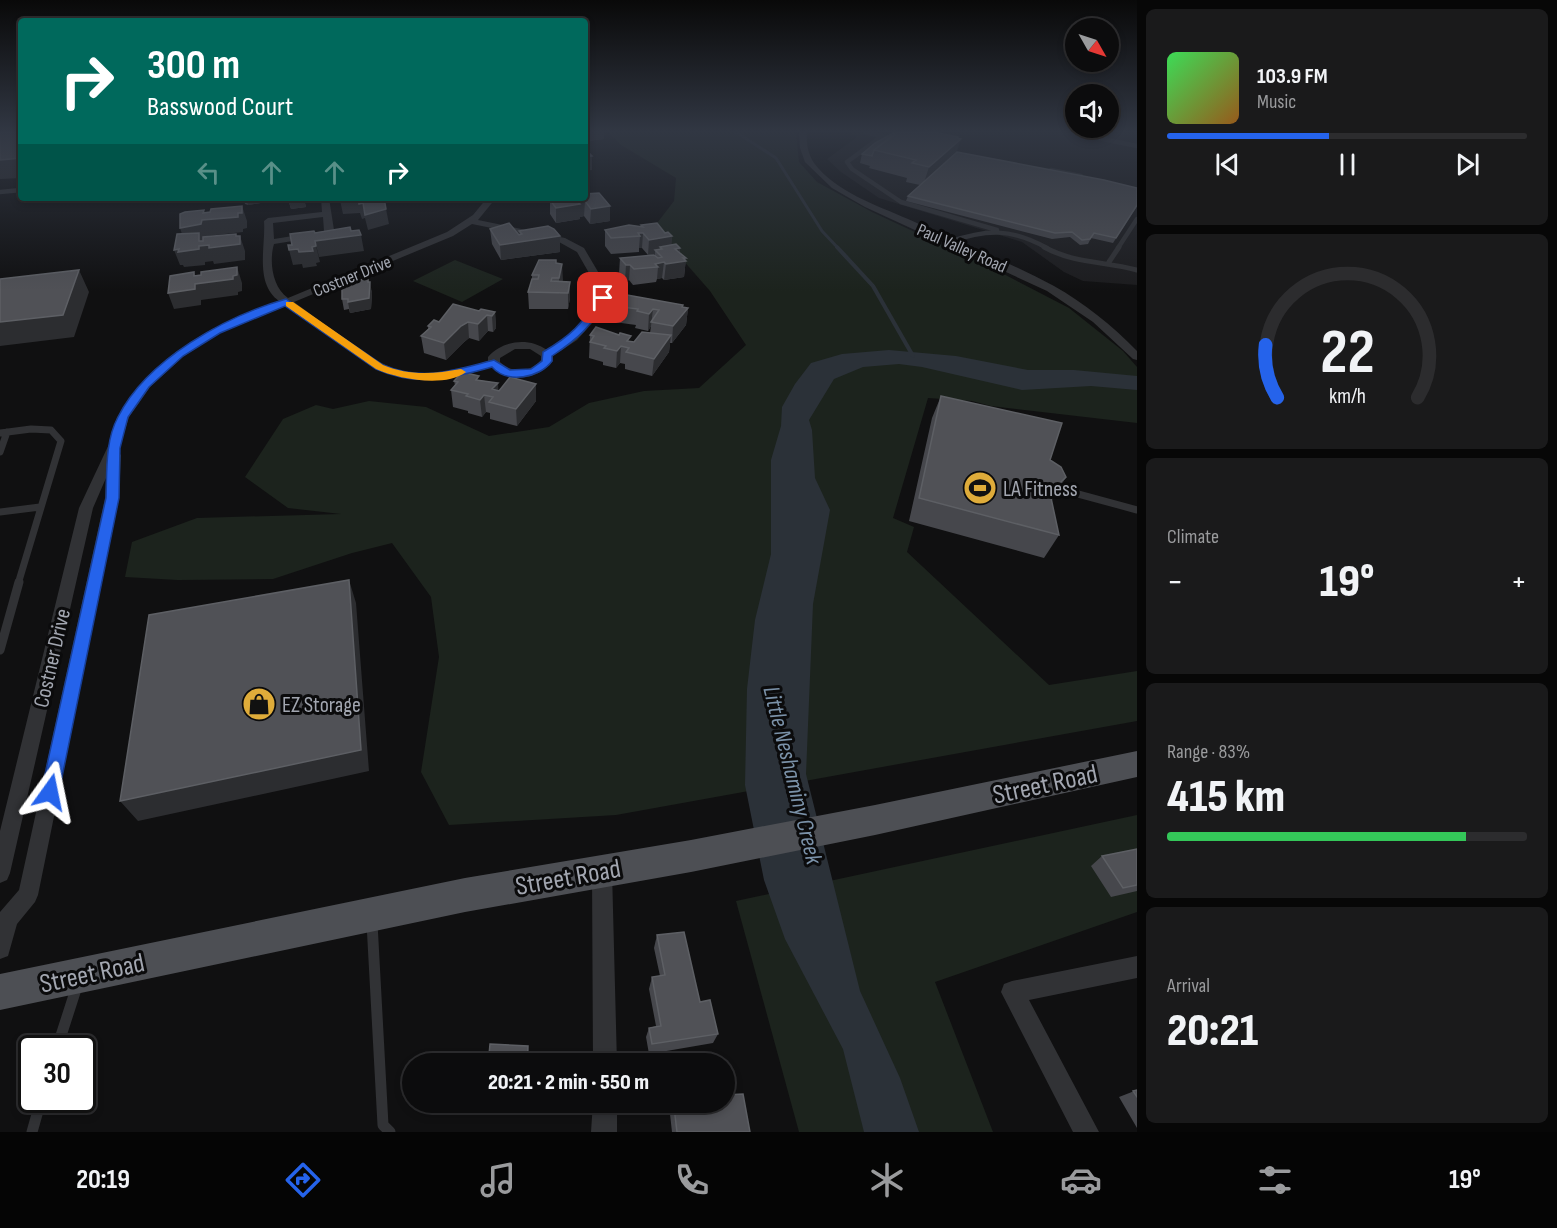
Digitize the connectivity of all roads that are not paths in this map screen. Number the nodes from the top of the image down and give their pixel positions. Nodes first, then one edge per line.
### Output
1 (833, 185) edge
2 (876, 185) edge
3 (18, 190) edge
4 (0, 192) edge
5 (325, 201) edge
6 (489, 201) edge
7 (327, 214) junction
8 (1137, 219) edge
9 (471, 221) junction
10 (997, 230) junction
11 (270, 242) junction
12 (949, 242) junction
13 (1109, 262) junction
14 (1137, 270) edge
15 (286, 302) junction
16 (547, 355) junction
17 (1137, 357) edge
18 (494, 363) junction
19 (4, 433) edge
20 (114, 448) junction
21 (0, 452) edge
22 (1067, 491) edge
23 (40, 507) junction
24 (1137, 510) edge
25 (0, 512) edge
26 (0, 650) edge
27 (1137, 764) edge
28 (602, 871) junction
29 (0, 873) edge
30 (371, 915) junction
31 (4, 916) edge
32 (0, 948) edge
33 (1137, 967) edge
34 (80, 976) junction
35 (0, 992) edge
36 (61, 1035) edge
37 (605, 1053) edge
38 (37, 1113) edge
39 (605, 1113) edge
40 (32, 1132) edge
41 (390, 1132) edge
42 (604, 1132) edge
43 (1086, 1132) edge

1 - 12 street, Paul Valley Road
2 - 10 lane
3 - 4 lane
5 - 7 street
6 - 9 street, Costner Drive
7 - 11 street
7 - 11 street
8 - 13 lane
9 - 15 street, Costner Drive
9 - 16 street
10 - 12 lane
10 - 13 lane
11 - 15 street
12 - 17 street, Paul Valley Road
13 - 14 lane
15 - 18 street
15 - 20 street, Costner Drive
16 - 18 street
16 - 18 street
19 - 21 lane
19 - 23 lane
20 - 29 street, Costner Drive
20 - 31 street, Costner Drive
22 - 24 lane
23 - 25 lane
23 - 26 lane
27 - 28 main road, Street Road
28 - 30 main road, Street Road
28 - 37 street
30 - 34 main road, Street Road
30 - 41 lane
31 - 32 street, Costner Drive
33 - 43 street
34 - 35 main road, Street Road
34 - 36 lane
38 - 40 lane
39 - 42 street

